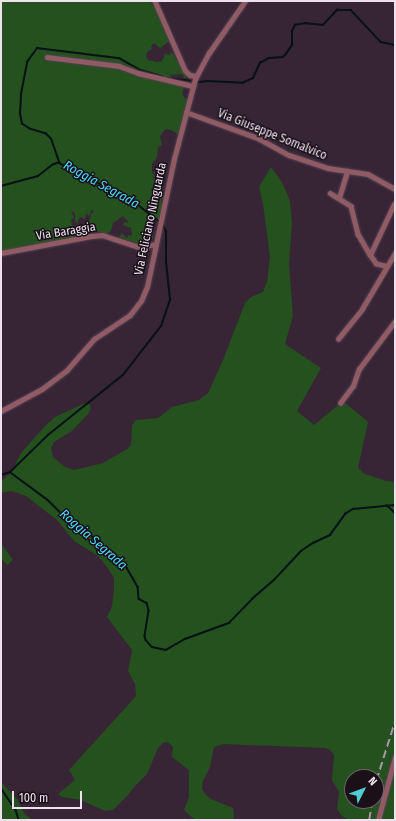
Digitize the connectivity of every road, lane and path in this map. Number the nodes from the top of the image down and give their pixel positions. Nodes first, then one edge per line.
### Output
1 (155, 1) edge
2 (245, 1) edge
3 (47, 57) dead end
4 (196, 78) junction
5 (193, 86) junction
6 (186, 112) junction
7 (347, 171) junction
8 (395, 189) edge
9 (330, 193) dead end
10 (339, 198) junction
11 (394, 204) dead end
12 (156, 244) junction
13 (1, 253) edge
14 (395, 253) edge
15 (370, 255) junction
16 (385, 266) junction
17 (395, 322) edge
18 (338, 340) dead end
19 (340, 403) dead end
20 (1, 411) edge
21 (395, 757) edge
22 (378, 820) edge

1 - 4 street
2 - 4 street, Via Feliciano Ninguarda
3 - 5 street
4 - 5 street, Via Feliciano Ninguarda
5 - 6 street, Via Feliciano Ninguarda
6 - 7 street, Via Giuseppe Somalvico
6 - 12 street, Via Feliciano Ninguarda
7 - 8 street, Via Giuseppe Somalvico
7 - 10 street
9 - 10 street
10 - 15 street
11 - 15 street
12 - 13 street, Via Baraggia
12 - 20 street, Via Feliciano Ninguarda
14 - 16 street
15 - 16 street
16 - 18 street
17 - 19 street
21 - 22 street

